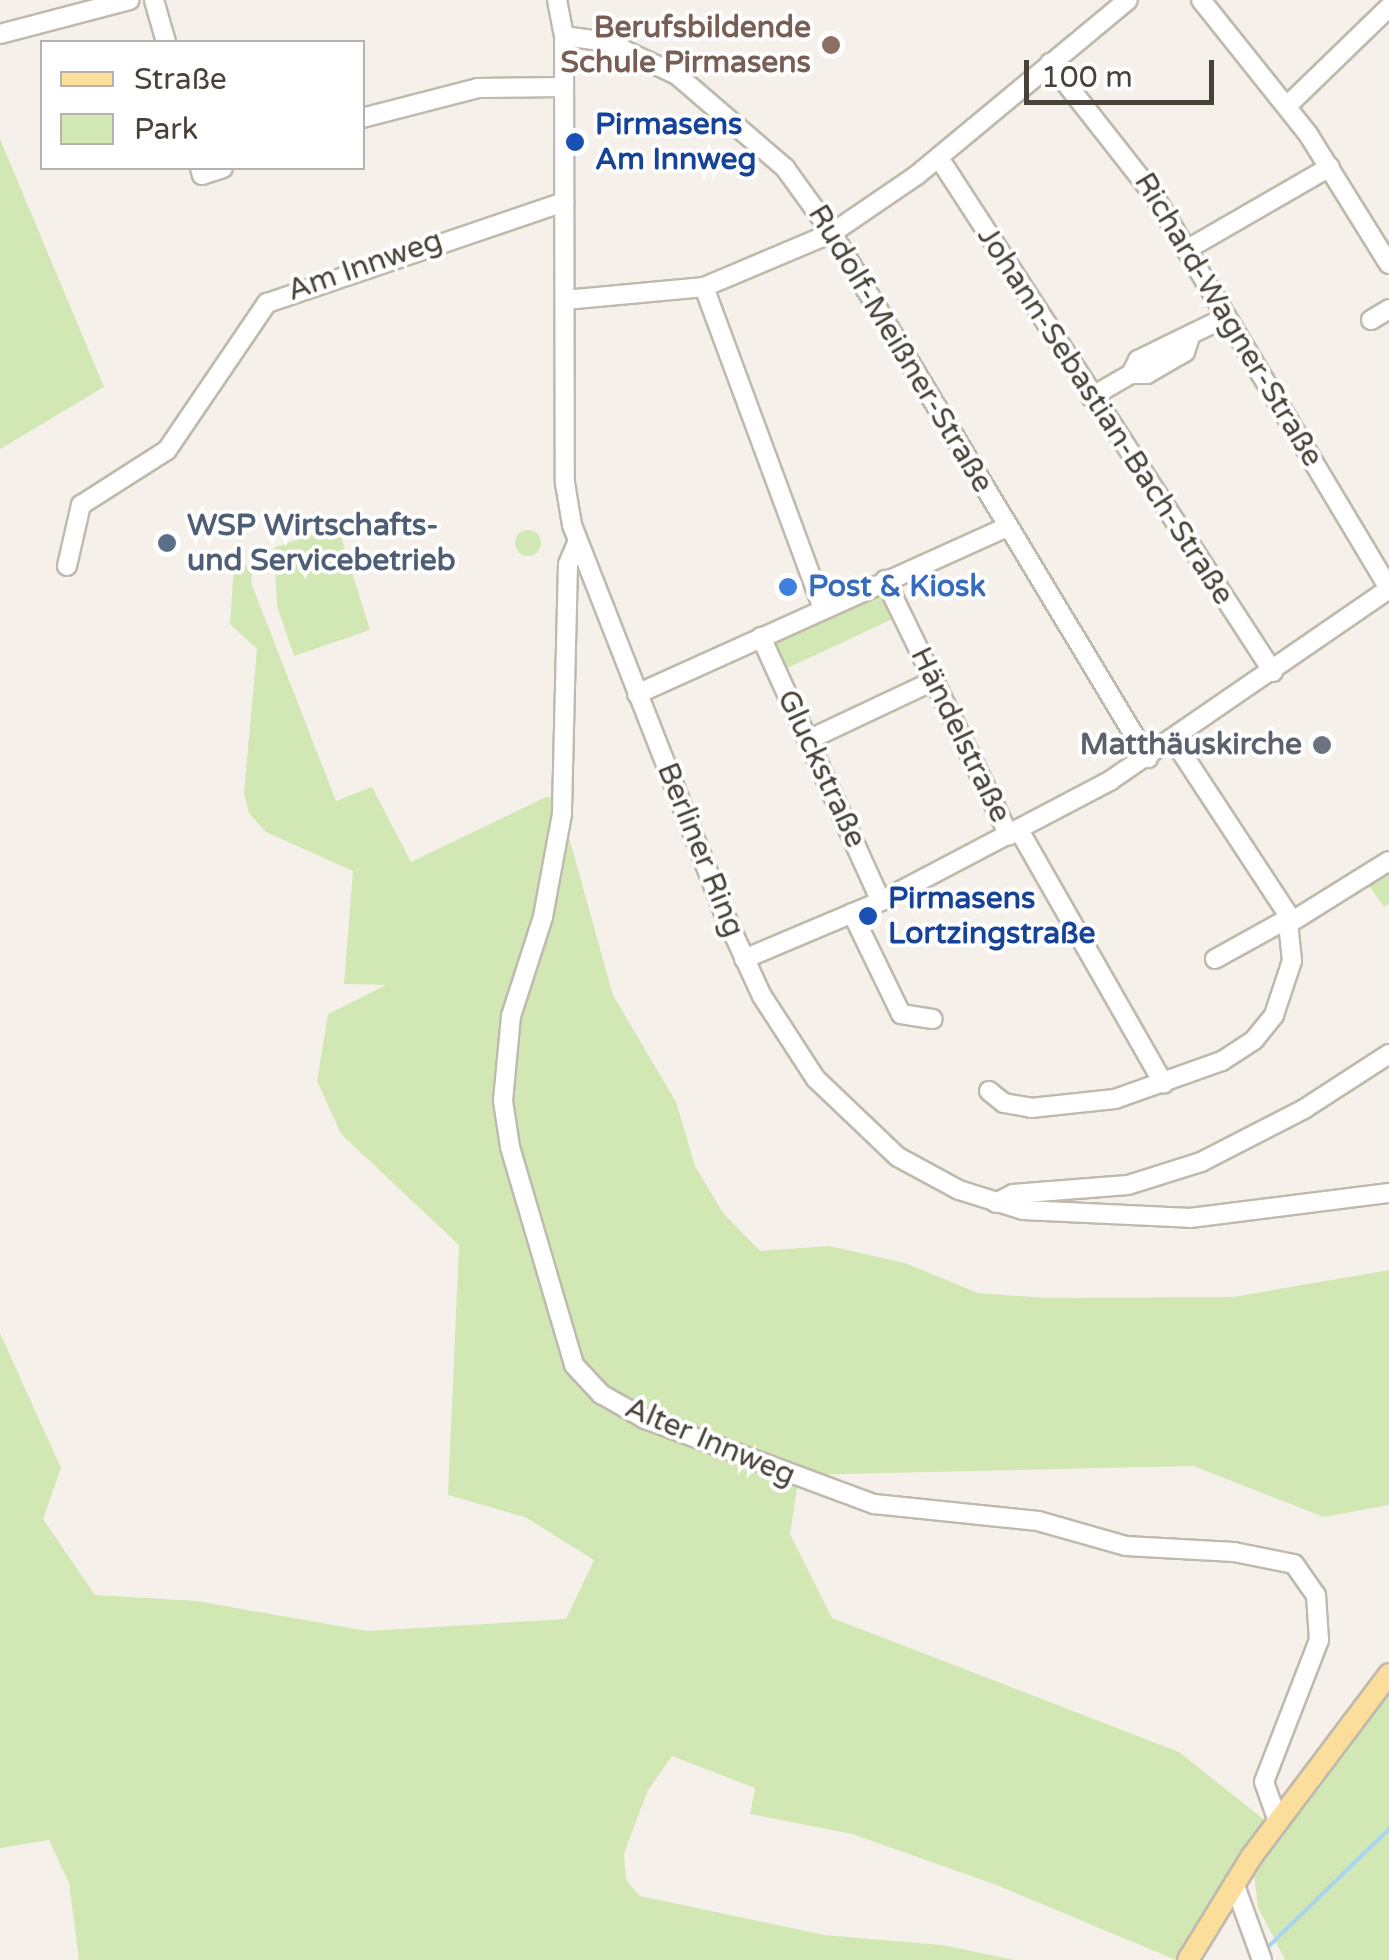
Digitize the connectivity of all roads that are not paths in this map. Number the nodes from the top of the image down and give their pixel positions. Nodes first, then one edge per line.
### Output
1 (130, 0) edge
2 (154, 0) edge
3 (557, 0) edge
4 (1128, 0) edge
5 (1201, 0) edge
6 (1389, 7) edge
7 (0, 34) edge
8 (564, 36) junction
9 (165, 40) edge
10 (1050, 63) junction
11 (564, 87) junction
12 (1287, 106) junction
13 (365, 117) edge
14 (939, 158) junction
15 (1330, 167) junction
16 (564, 202) junction
17 (832, 233) junction
18 (1186, 250) junction
19 (1389, 264) edge
20 (704, 287) junction
21 (565, 300) junction
22 (1389, 309) edge
23 (1226, 317) junction
24 (1371, 320) dead end
25 (1091, 397) junction
26 (1008, 526) junction
27 (578, 543) junction
28 (67, 566) dead end
29 (885, 580) junction
30 (1389, 589) edge
31 (824, 609) junction
32 (761, 638) junction
33 (1273, 672) junction
34 (934, 681) junction
35 (637, 694) junction
36 (808, 740) junction
37 (1174, 741) junction
38 (1148, 758) junction
39 (1014, 832) junction
40 (1389, 862) edge
41 (881, 901) junction
42 (852, 914) junction
43 (1290, 920) junction
44 (744, 959) junction
45 (1214, 959) dead end
46 (933, 1018) dead end
47 (1389, 1054) edge
48 (1164, 1084) junction
49 (990, 1091) dead end
50 (1128, 1185) junction
51 (1389, 1192) edge
52 (996, 1203) junction
53 (1130, 1217) junction
54 (1389, 1674) edge
55 (1278, 1821) junction
56 (1234, 1883) junction
57 (1188, 1960) edge
58 (1262, 1960) edge

1 - 7 street
2 - 9 street
3 - 8 street, Berliner Ring
4 - 10 street
5 - 12 street
6 - 12 street
8 - 11 street, Berliner Ring
8 - 17 street, Rudolf-Meißner-Straße
10 - 14 street
10 - 18 street, Richard-Wagner-Straße
11 - 13 street
11 - 16 street, Berliner Ring
12 - 15 street
14 - 17 street
14 - 25 street, Johann-Sebastian-Bach-Straße
15 - 18 street
15 - 19 street
16 - 21 street, Berliner Ring
16 - 28 street, Am Innweg
17 - 20 street
17 - 26 street, Rudolf-Meißner-Straße
18 - 23 street, Richard-Wagner-Straße
20 - 21 street
20 - 31 street
21 - 27 street, Berliner Ring
22 - 24 street
23 - 25 street
23 - 30 street, Richard-Wagner-Straße
25 - 33 street, Johann-Sebastian-Bach-Straße
26 - 29 street
26 - 38 street, Rudolf-Meißner-Straße
27 - 35 street, Berliner Ring
27 - 55 street, Alter Innweg
29 - 31 street
29 - 34 street, Händelstraße
30 - 33 street
31 - 32 street
32 - 35 street
32 - 36 street, Gluckstraße
33 - 37 street
34 - 36 street
34 - 39 street, Händelstraße
35 - 44 street, Berliner Ring
36 - 41 street, Gluckstraße
37 - 38 street
37 - 43 street
38 - 39 street
39 - 41 street
39 - 48 street, Händelstraße
40 - 43 street
41 - 42 street
42 - 44 street
42 - 46 street
43 - 45 street
43 - 48 street
44 - 52 street, Berliner Ring
47 - 50 street
48 - 49 street
50 - 52 street
50 - 53 street
51 - 53 street, Berliner Ring
52 - 53 street, Berliner Ring
54 - 55 main road
55 - 56 main road
56 - 57 main road
56 - 58 street

